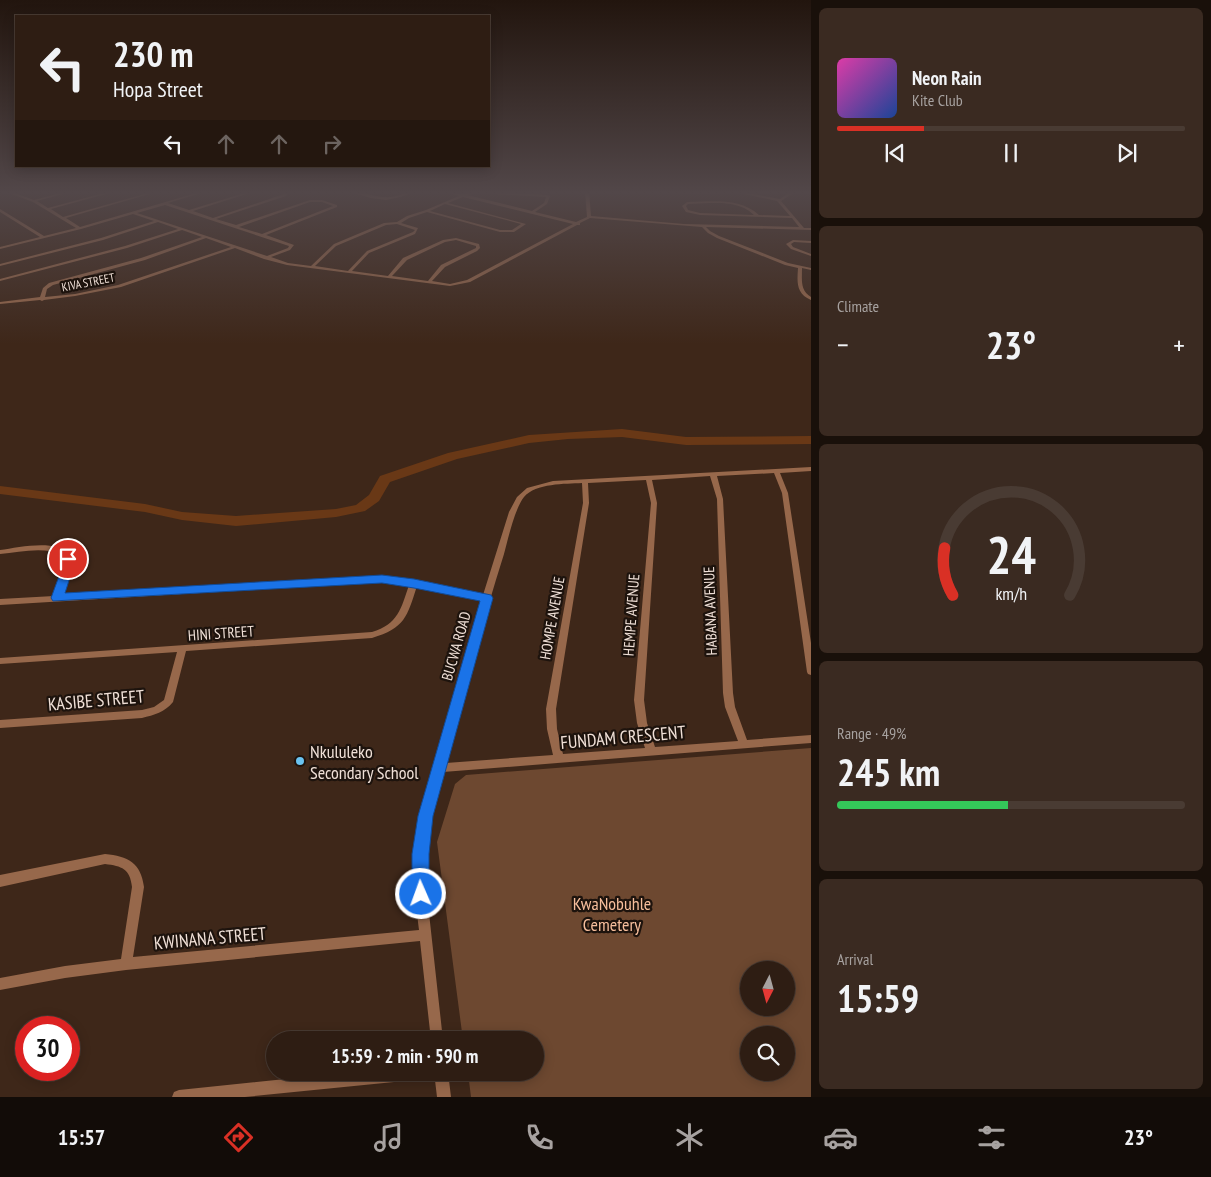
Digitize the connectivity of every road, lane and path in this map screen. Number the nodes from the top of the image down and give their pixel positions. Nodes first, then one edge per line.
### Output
1 (22, 242) edge
2 (88, 242) edge
3 (141, 242) edge
4 (191, 242) edge
5 (222, 242) edge
6 (282, 242) edge
7 (342, 242) edge
8 (390, 242) edge
9 (441, 242) edge
10 (468, 242) edge
11 (544, 242) edge
12 (732, 242) edge
13 (791, 242) edge
14 (0, 243) edge
15 (6, 246) junction
16 (234, 246) junction
17 (0, 248) edge
18 (811, 256) edge
19 (266, 258) junction
20 (0, 265) edge
21 (311, 268) junction
22 (800, 268) junction
23 (811, 269) edge
24 (349, 272) junction
25 (389, 277) junction
26 (0, 280) edge
27 (429, 282) junction
28 (811, 299) edge
29 (42, 300) junction
30 (0, 303) edge
31 (811, 469) edge
32 (776, 471) junction
33 (713, 475) junction
34 (649, 479) junction
35 (585, 482) junction
36 (0, 552) edge
37 (414, 583) junction
38 (57, 598) junction
39 (486, 598) junction
40 (0, 602) edge
41 (182, 649) junction
42 (0, 661) edge
43 (811, 672) edge
44 (0, 724) edge
45 (811, 739) edge
46 (744, 744) junction
47 (651, 752) junction
48 (559, 759) junction
49 (438, 768) junction
50 (0, 881) edge
51 (425, 935) junction
52 (126, 964) junction
53 (0, 984) edge
54 (436, 1031) edge
55 (336, 1081) edge
56 (442, 1081) edge
57 (179, 1097) edge
58 (444, 1097) edge

1 - 15 street
2 - 20 street
3 - 26 street
4 - 29 street
5 - 16 street
6 - 19 street
7 - 21 street
8 - 24 street
9 - 25 street
10 - 27 street
11 - 27 street
12 - 22 street
13 - 18 street
14 - 15 street
15 - 17 street
16 - 19 street
16 - 29 street, KIVA STREET
19 - 21 street
21 - 24 street
22 - 23 street
22 - 28 street
24 - 25 street
25 - 27 street
29 - 30 street, KIVA STREET
31 - 32 street, BUCWA ROAD
32 - 33 street, BUCWA ROAD
32 - 43 street
33 - 34 street, BUCWA ROAD
33 - 46 street, HABANA AVENUE
34 - 35 street, BUCWA ROAD
34 - 47 street, HEMPE AVENUE
35 - 39 street, BUCWA ROAD
35 - 48 street, HOMPE AVENUE
36 - 38 street
37 - 38 street
37 - 39 street
37 - 41 street, HINI STREET
38 - 40 street
39 - 49 street, BUCWA ROAD
41 - 42 street, HINI STREET
41 - 44 street, KASIBE STREET
45 - 46 street, FUNDAM CRESCENT
46 - 47 street, FUNDAM CRESCENT
47 - 48 street, FUNDAM CRESCENT
48 - 49 street, FUNDAM CRESCENT
49 - 51 street, BUCWA ROAD
50 - 52 street
51 - 52 street, KWINANA STREET
51 - 54 street, BUCWA ROAD
52 - 53 street, KWINANA STREET
55 - 57 street
56 - 58 street

